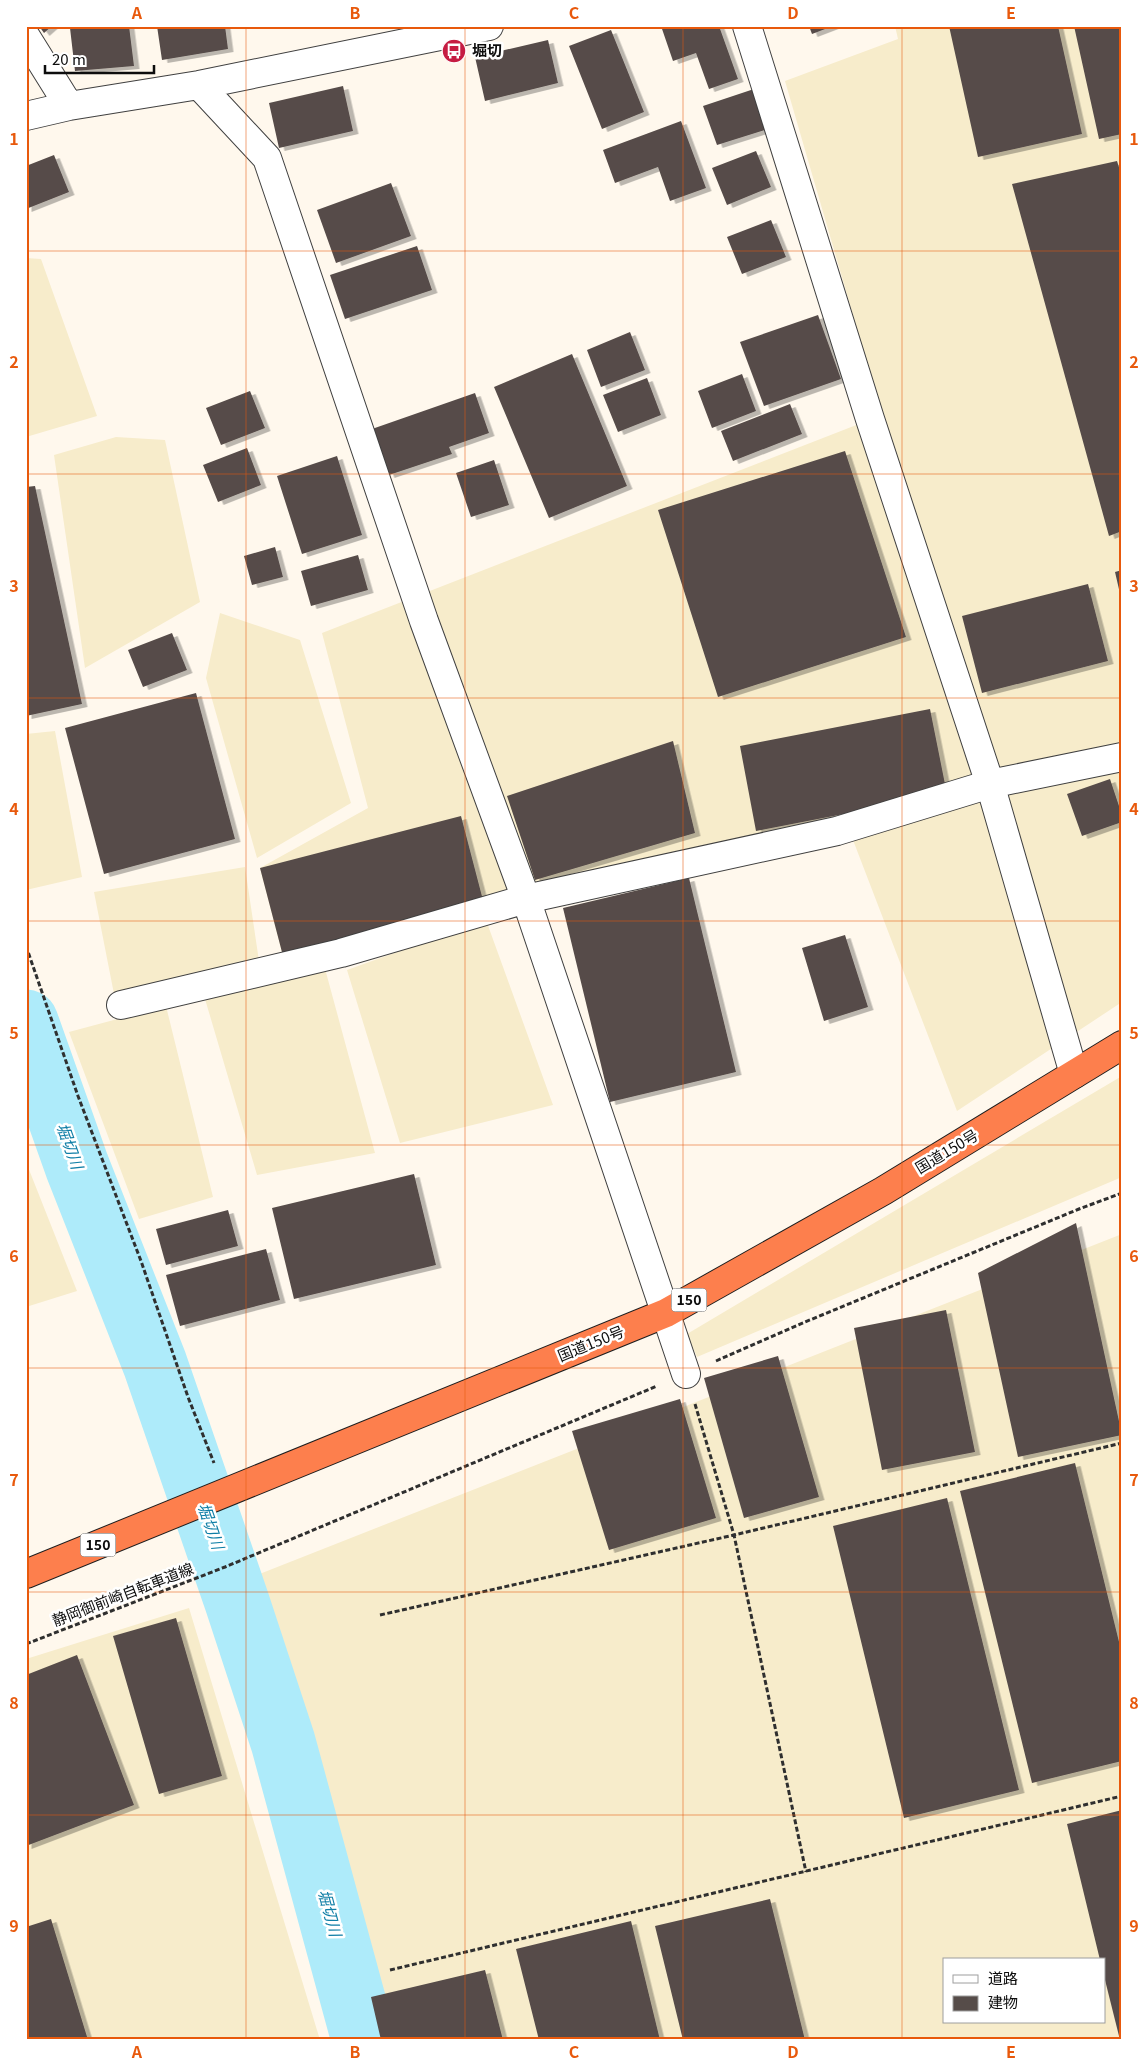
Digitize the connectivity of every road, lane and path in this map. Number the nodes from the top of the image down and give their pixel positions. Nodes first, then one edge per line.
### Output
1 (489, 26) edge
2 (747, 26) edge
3 (26, 37) edge
4 (199, 85) junction
5 (69, 106) junction
6 (26, 116) edge
7 (1122, 757) edge
8 (990, 784) junction
9 (526, 899) junction
10 (26, 946) edge
11 (121, 1005) dead end
12 (1122, 1045) edge
13 (1074, 1074) junction
14 (666, 1313) junction
15 (686, 1374) joint
16 (1122, 1443) edge
17 (226, 1494) junction
18 (311, 1532) dead end
19 (734, 1535) junction
20 (26, 1574) edge
21 (380, 1615) dead end
22 (26, 1644) edge
23 (1122, 1796) edge
24 (806, 1872) junction
25 (390, 1970) dead end

1 - 4 street
2 - 8 street
3 - 5 street
4 - 5 street
4 - 9 street
5 - 6 street
7 - 8 street
8 - 9 street
8 - 13 street
9 - 11 street
9 - 14 street
10 - 17 path
12 - 13 highway, 国道150号 / 150
13 - 14 highway, 国道150号 / 150
14 - 15 street
14 - 17 highway, 国道150号 / 150
15 - 19 path
16 - 19 path
17 - 20 highway, 国道150号 / 150
18 - 22 path, 静岡御前崎自転車道線
19 - 21 path
19 - 24 path
23 - 24 path
24 - 25 path

